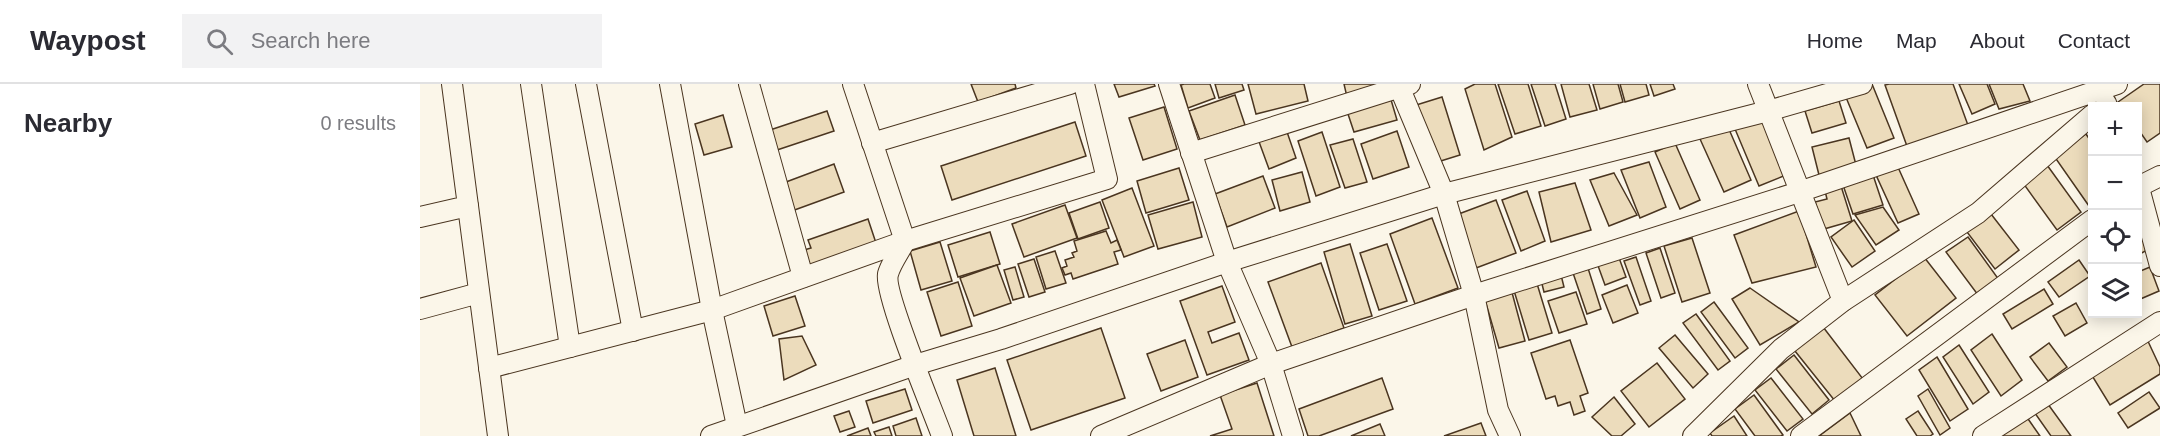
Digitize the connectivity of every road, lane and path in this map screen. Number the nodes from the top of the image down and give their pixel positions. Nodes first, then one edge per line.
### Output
1 (452, 84) edge
2 (531, 84) edge
3 (586, 84) edge
4 (670, 84) edge
5 (749, 84) edge
6 (853, 84) edge
7 (1070, 84) edge
8 (1084, 84) edge
9 (1169, 84) edge
10 (1758, 84) edge
11 (1862, 84) edge
12 (2117, 84) edge
13 (2131, 84) edge
14 (1402, 85) edge
15 (2109, 102) edge
16 (1768, 111) junction
17 (2088, 120) edge
18 (872, 143) junction
19 (1191, 153) junction
20 (2160, 177) edge
21 (2142, 184) edge
22 (1799, 192) junction
23 (1444, 194) junction
24 (2142, 201) edge
25 (468, 206) junction
26 (420, 217) edge
27 (2088, 223) edge
28 (905, 241) junction
29 (1227, 262) junction
30 (2160, 266) edge
31 (803, 277) junction
32 (479, 293) junction
33 (1474, 295) junction
34 (1843, 301) junction
35 (420, 309) edge
36 (712, 310) junction
37 (2160, 322) edge
38 (633, 331) junction
39 (570, 347) junction
40 (1271, 364) junction
41 (915, 365) junction
42 (489, 368) junction
43 (737, 426) junction
44 (1695, 435) edge
45 (498, 436) edge
46 (713, 436) edge
47 (942, 436) edge
48 (1101, 436) edge
49 (1293, 436) edge
50 (1510, 436) edge
51 (1801, 436) edge
52 (1983, 436) edge

1 - 25 street
2 - 39 street
3 - 38 street
4 - 36 street
5 - 31 street
6 - 18 street
7 - 18 street
8 - 28 street
9 - 19 street
10 - 16 street
11 - 16 street
12 - 22 street
13 - 15 street
14 - 19 street
14 - 23 street
16 - 22 street
16 - 23 street
17 - 34 street
18 - 28 street
19 - 29 street
20 - 21 street
22 - 33 street
22 - 34 street
23 - 29 street
23 - 33 street
24 - 30 street
25 - 26 street
25 - 32 street
27 - 51 street
28 - 31 street
28 - 41 street
29 - 40 street
29 - 41 street
31 - 36 street
32 - 35 street
32 - 42 street
33 - 40 street
33 - 50 street
34 - 44 street
36 - 38 street
36 - 43 street
37 - 52 street
38 - 39 street
39 - 42 street
40 - 48 street
40 - 49 street
41 - 43 street
41 - 47 street
42 - 45 street
43 - 46 street

